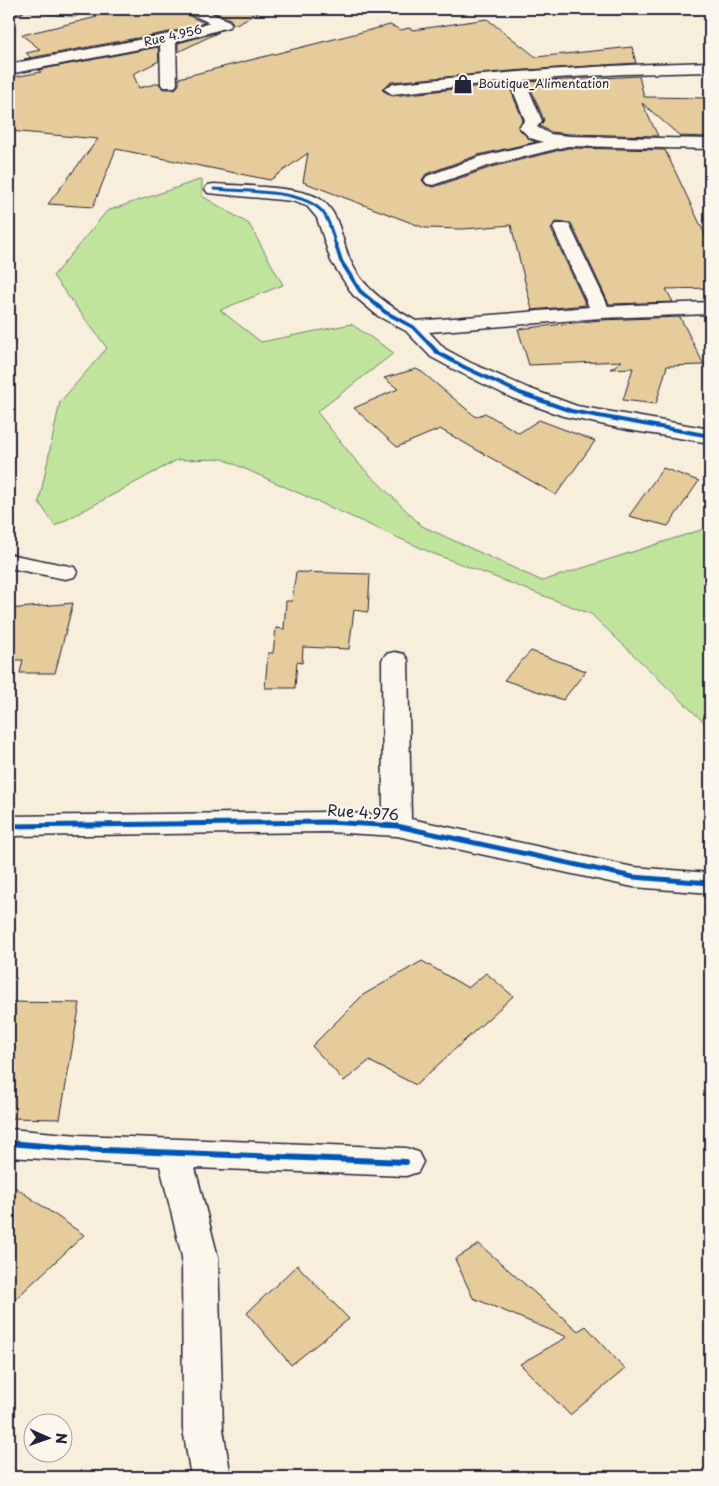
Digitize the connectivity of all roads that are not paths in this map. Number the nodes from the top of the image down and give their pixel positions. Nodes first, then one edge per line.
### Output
1 (17, 9) edge
2 (196, 9) edge
3 (9, 11) edge
4 (168, 38) junction
5 (710, 67) edge
6 (9, 69) edge
7 (515, 76) junction
8 (169, 84) dead end
9 (392, 90) dead end
10 (568, 141) junction
11 (710, 144) edge
12 (433, 180) dead end
13 (214, 189) dead end
14 (562, 228) dead end
15 (710, 308) edge
16 (600, 312) junction
17 (413, 327) junction
18 (710, 436) edge
19 (9, 561) edge
20 (65, 572) dead end
21 (395, 660) dead end
22 (9, 826) edge
23 (397, 826) junction
24 (710, 883) edge
25 (9, 1143) edge
26 (174, 1153) junction
27 (406, 1162) dead end
28 (211, 1477) edge

1 - 3 street
2 - 4 street, Rue 4.956
4 - 6 street, Rue 4.956
4 - 8 street
5 - 7 street
7 - 9 street
7 - 10 street
10 - 11 street
10 - 12 street
13 - 17 street
14 - 16 street
15 - 16 street
16 - 17 street
17 - 18 street
19 - 20 street
21 - 23 street
22 - 23 street, Rue 4.976
23 - 24 street, Rue 4.976
25 - 26 street
26 - 27 street
26 - 28 street

